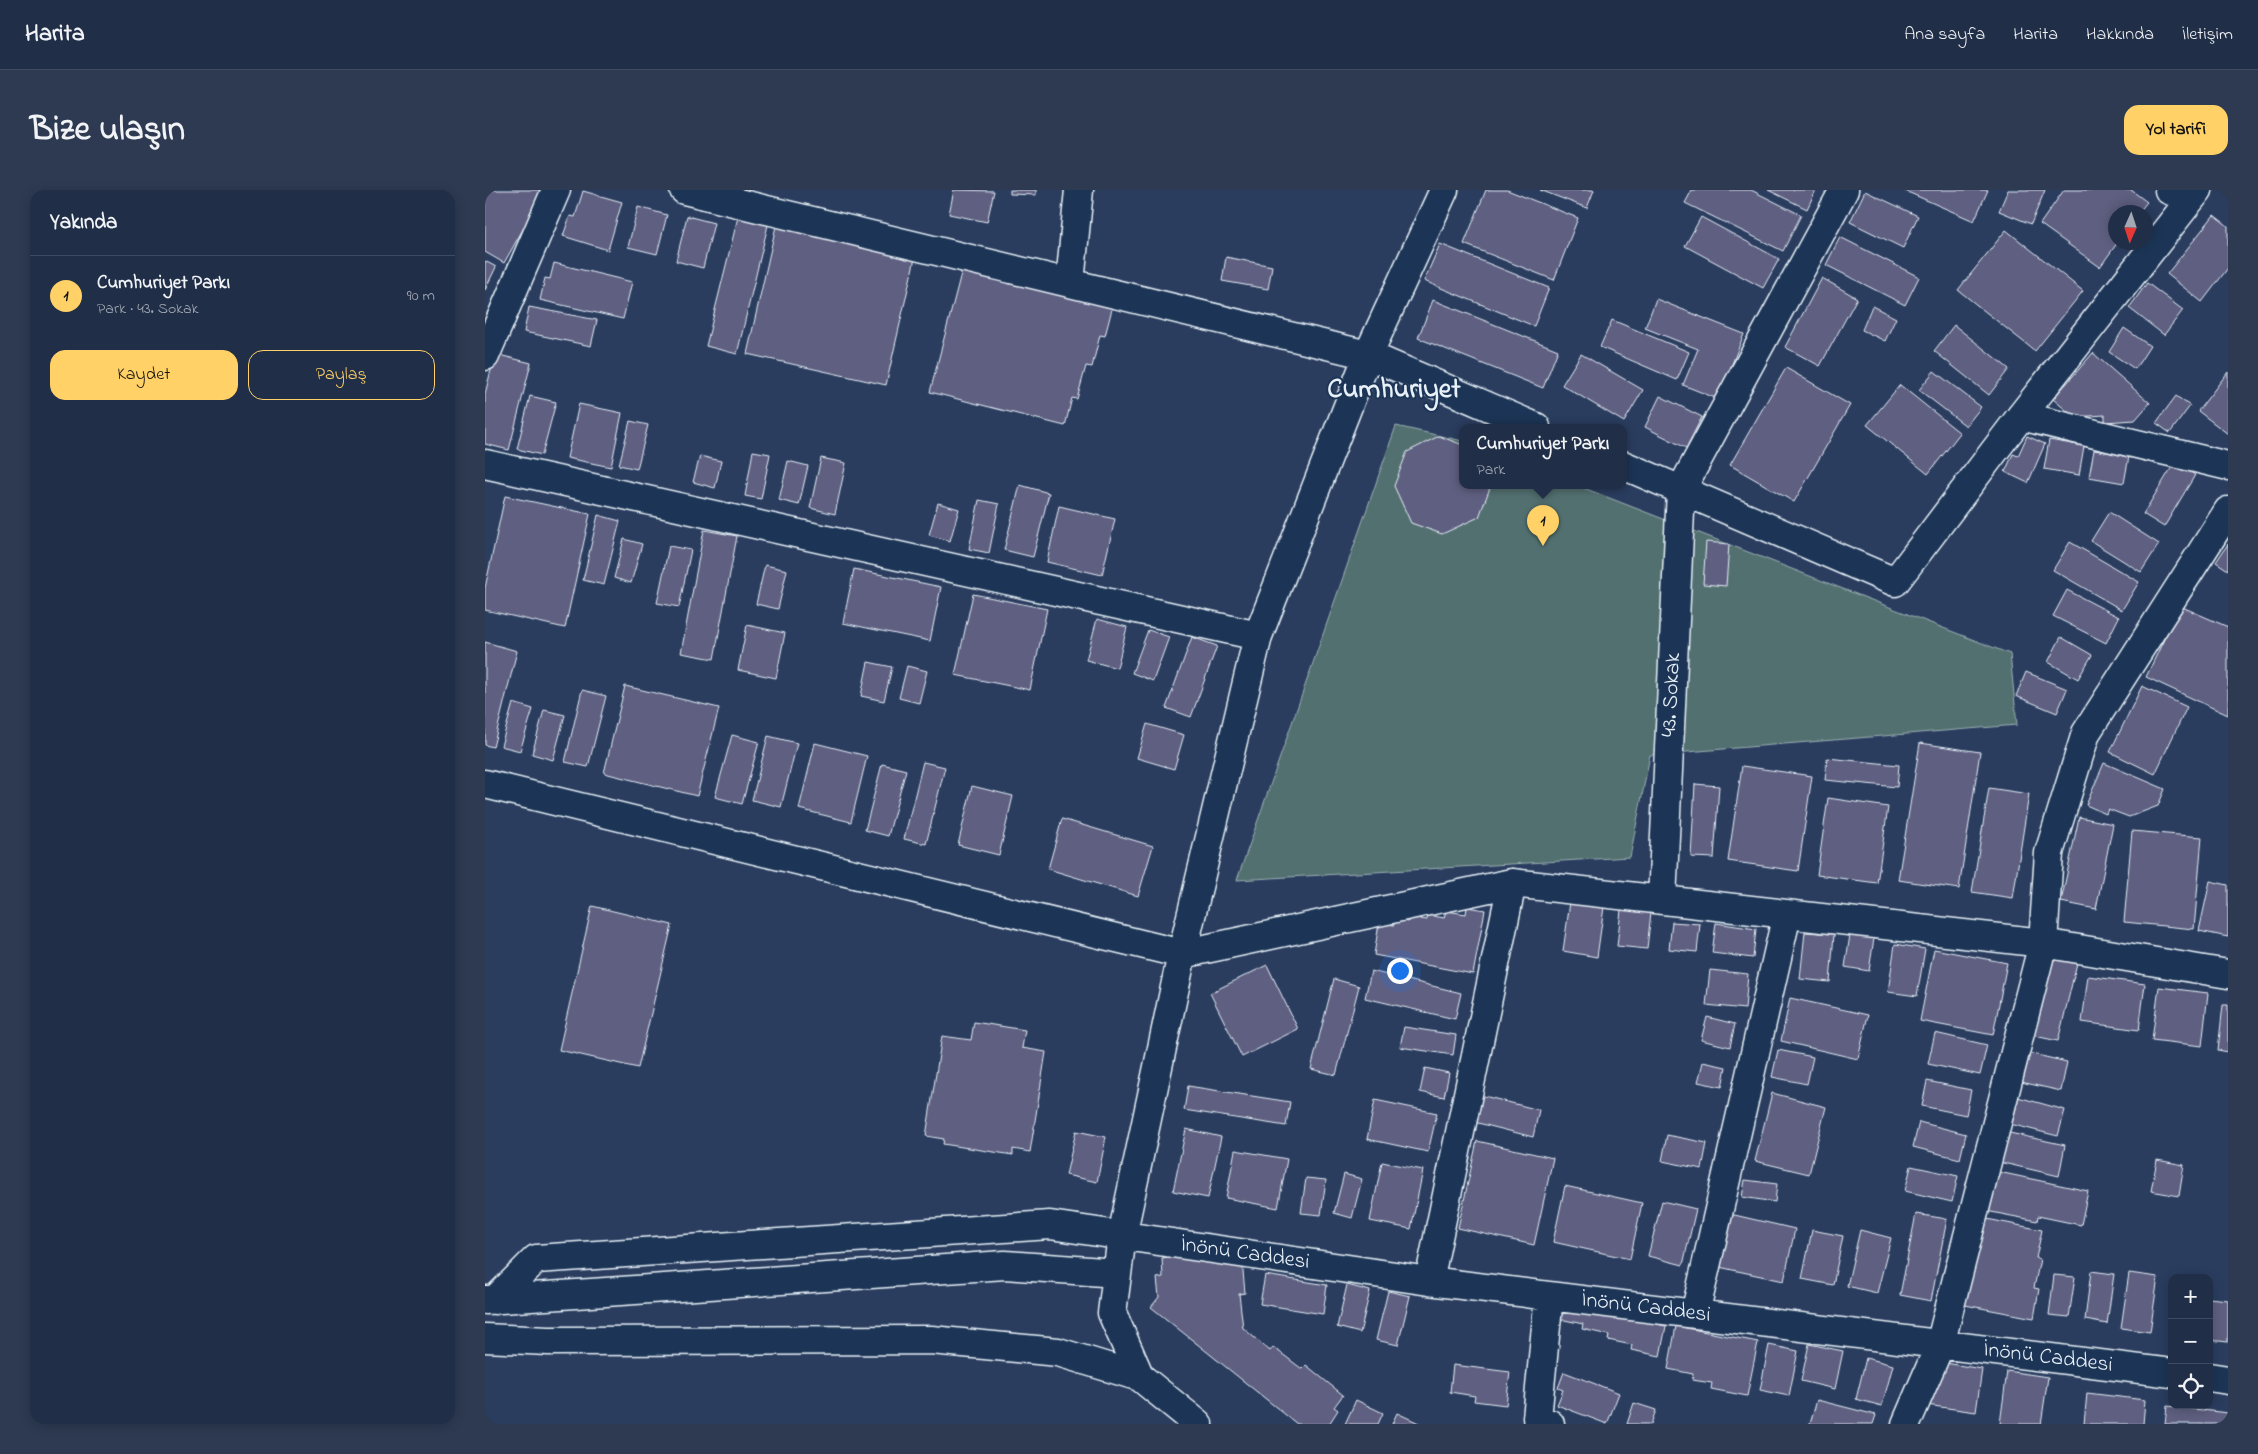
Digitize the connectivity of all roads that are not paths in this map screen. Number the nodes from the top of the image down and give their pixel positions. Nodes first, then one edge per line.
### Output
1 (556, 190) edge
2 (684, 190) edge
3 (1079, 190) edge
4 (1444, 190) edge
5 (1844, 190) edge
6 (2186, 193) edge
7 (1070, 283) junction
8 (1368, 355) junction
9 (485, 356) edge
10 (2021, 416) junction
11 (1529, 424) edge
12 (485, 464) edge
13 (2228, 466) edge
14 (1627, 467) edge
15 (1681, 490) junction
16 (2228, 511) edge
17 (1258, 636) junction
18 (485, 784) edge
19 (1512, 883) junction
20 (1662, 900) junction
21 (1787, 914) junction
22 (2043, 943) junction
23 (1181, 954) junction
24 (2228, 974) edge
25 (1122, 1236) junction
26 (1117, 1273) junction
27 (1429, 1281) junction
28 (1549, 1296) junction
29 (490, 1300) edge
30 (1695, 1314) junction
31 (485, 1338) edge
32 (1940, 1345) junction
33 (2168, 1373) edge
34 (1140, 1378) junction
35 (2213, 1378) edge
36 (2228, 1380) edge
37 (1198, 1424) edge
38 (1550, 1424) edge
39 (1906, 1424) edge

1 - 9 street
2 - 7 street
3 - 7 street
4 - 8 street
5 - 15 street
6 - 10 street
7 - 8 street
8 - 11 street
8 - 17 street
10 - 13 street
10 - 15 street
12 - 17 street
14 - 15 street
15 - 20 street, 43. Sokak
16 - 22 street
17 - 23 street
18 - 23 street
19 - 20 street
19 - 23 street
19 - 27 street
20 - 21 street
21 - 22 street
21 - 30 street
22 - 24 street
22 - 32 street
23 - 25 street
25 - 26 street
25 - 27 street, İnönü Caddesi
25 - 29 street, İnönü Caddesi
26 - 29 street
26 - 34 street
27 - 28 street, İnönü Caddesi
28 - 30 street, İnönü Caddesi
28 - 38 street
30 - 32 street, İnönü Caddesi
31 - 34 street
32 - 33 street, İnönü Caddesi
32 - 39 street
34 - 37 street
35 - 36 street

